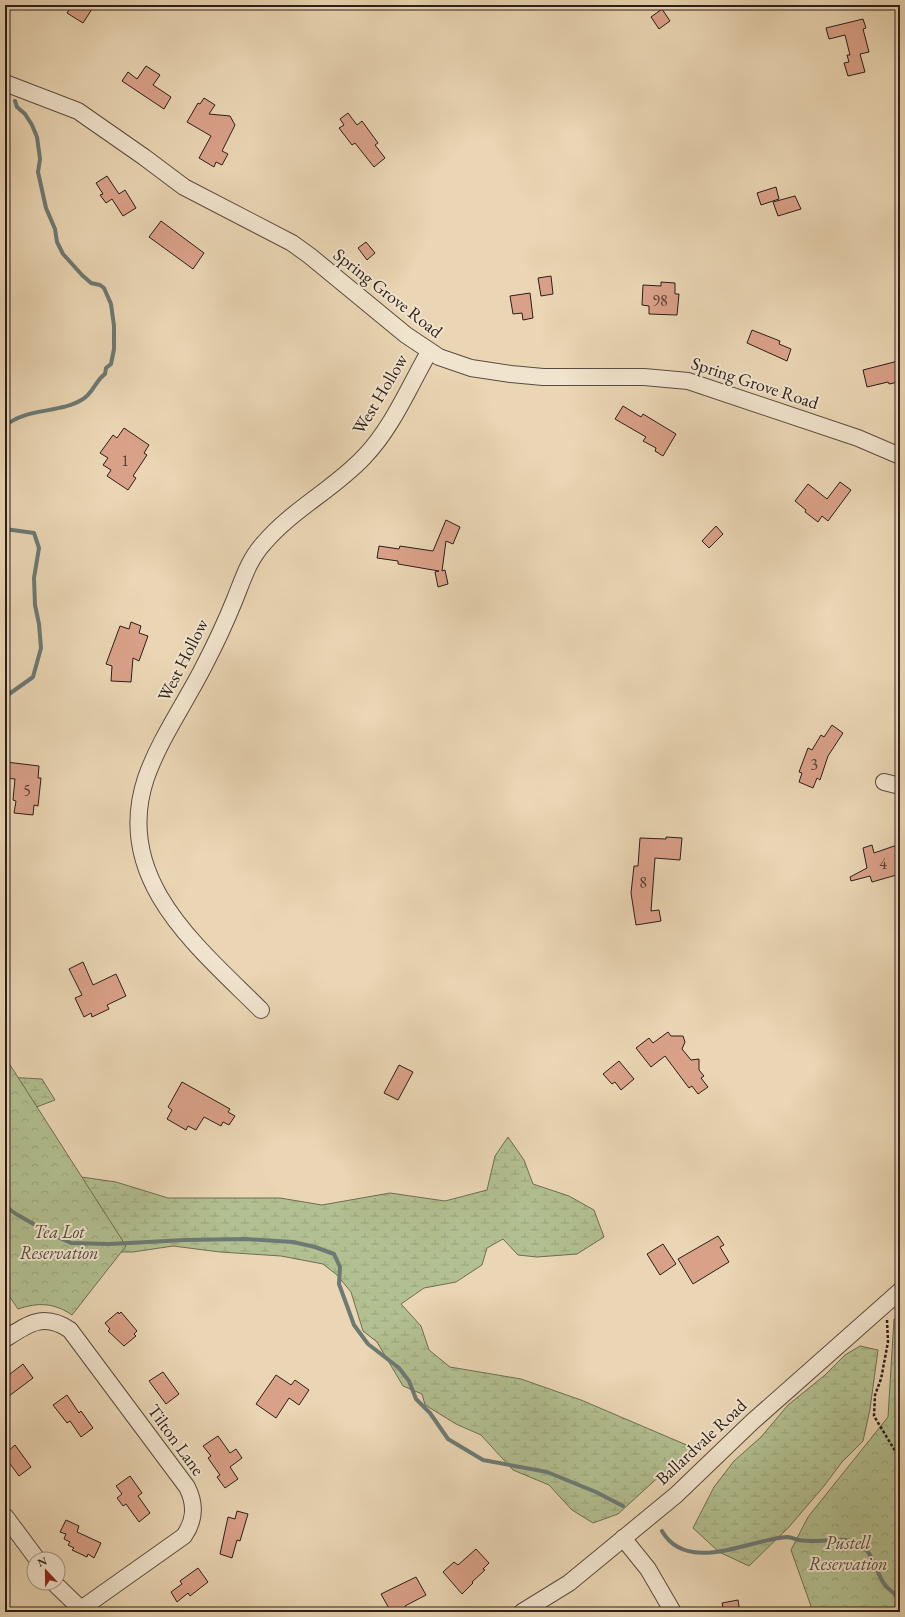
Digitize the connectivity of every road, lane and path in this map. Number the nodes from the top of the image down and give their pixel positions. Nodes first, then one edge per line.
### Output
1 (5, 83) edge
2 (429, 352) junction
3 (900, 456) edge
4 (884, 782) dead end
5 (900, 786) edge
6 (261, 1010) dead end
7 (900, 1291) edge
8 (883, 1307) junction
9 (5, 1339) edge
10 (900, 1459) edge
11 (5, 1516) edge
12 (623, 1538) junction
13 (31, 1551) edge
14 (62, 1591) edge
15 (81, 1611) edge
16 (522, 1612) edge
17 (673, 1612) edge

1 - 2 street, Spring Grove Road
2 - 3 street, Spring Grove Road
2 - 6 street, West Hollow
4 - 5 street
7 - 8 street, Ballardvale Road
8 - 10 path
8 - 12 street, Ballardvale Road
9 - 15 street, Tilton Lane
11 - 13 street
12 - 16 street, Ballardvale Road
12 - 17 street
14 - 15 street, Tilton Lane

